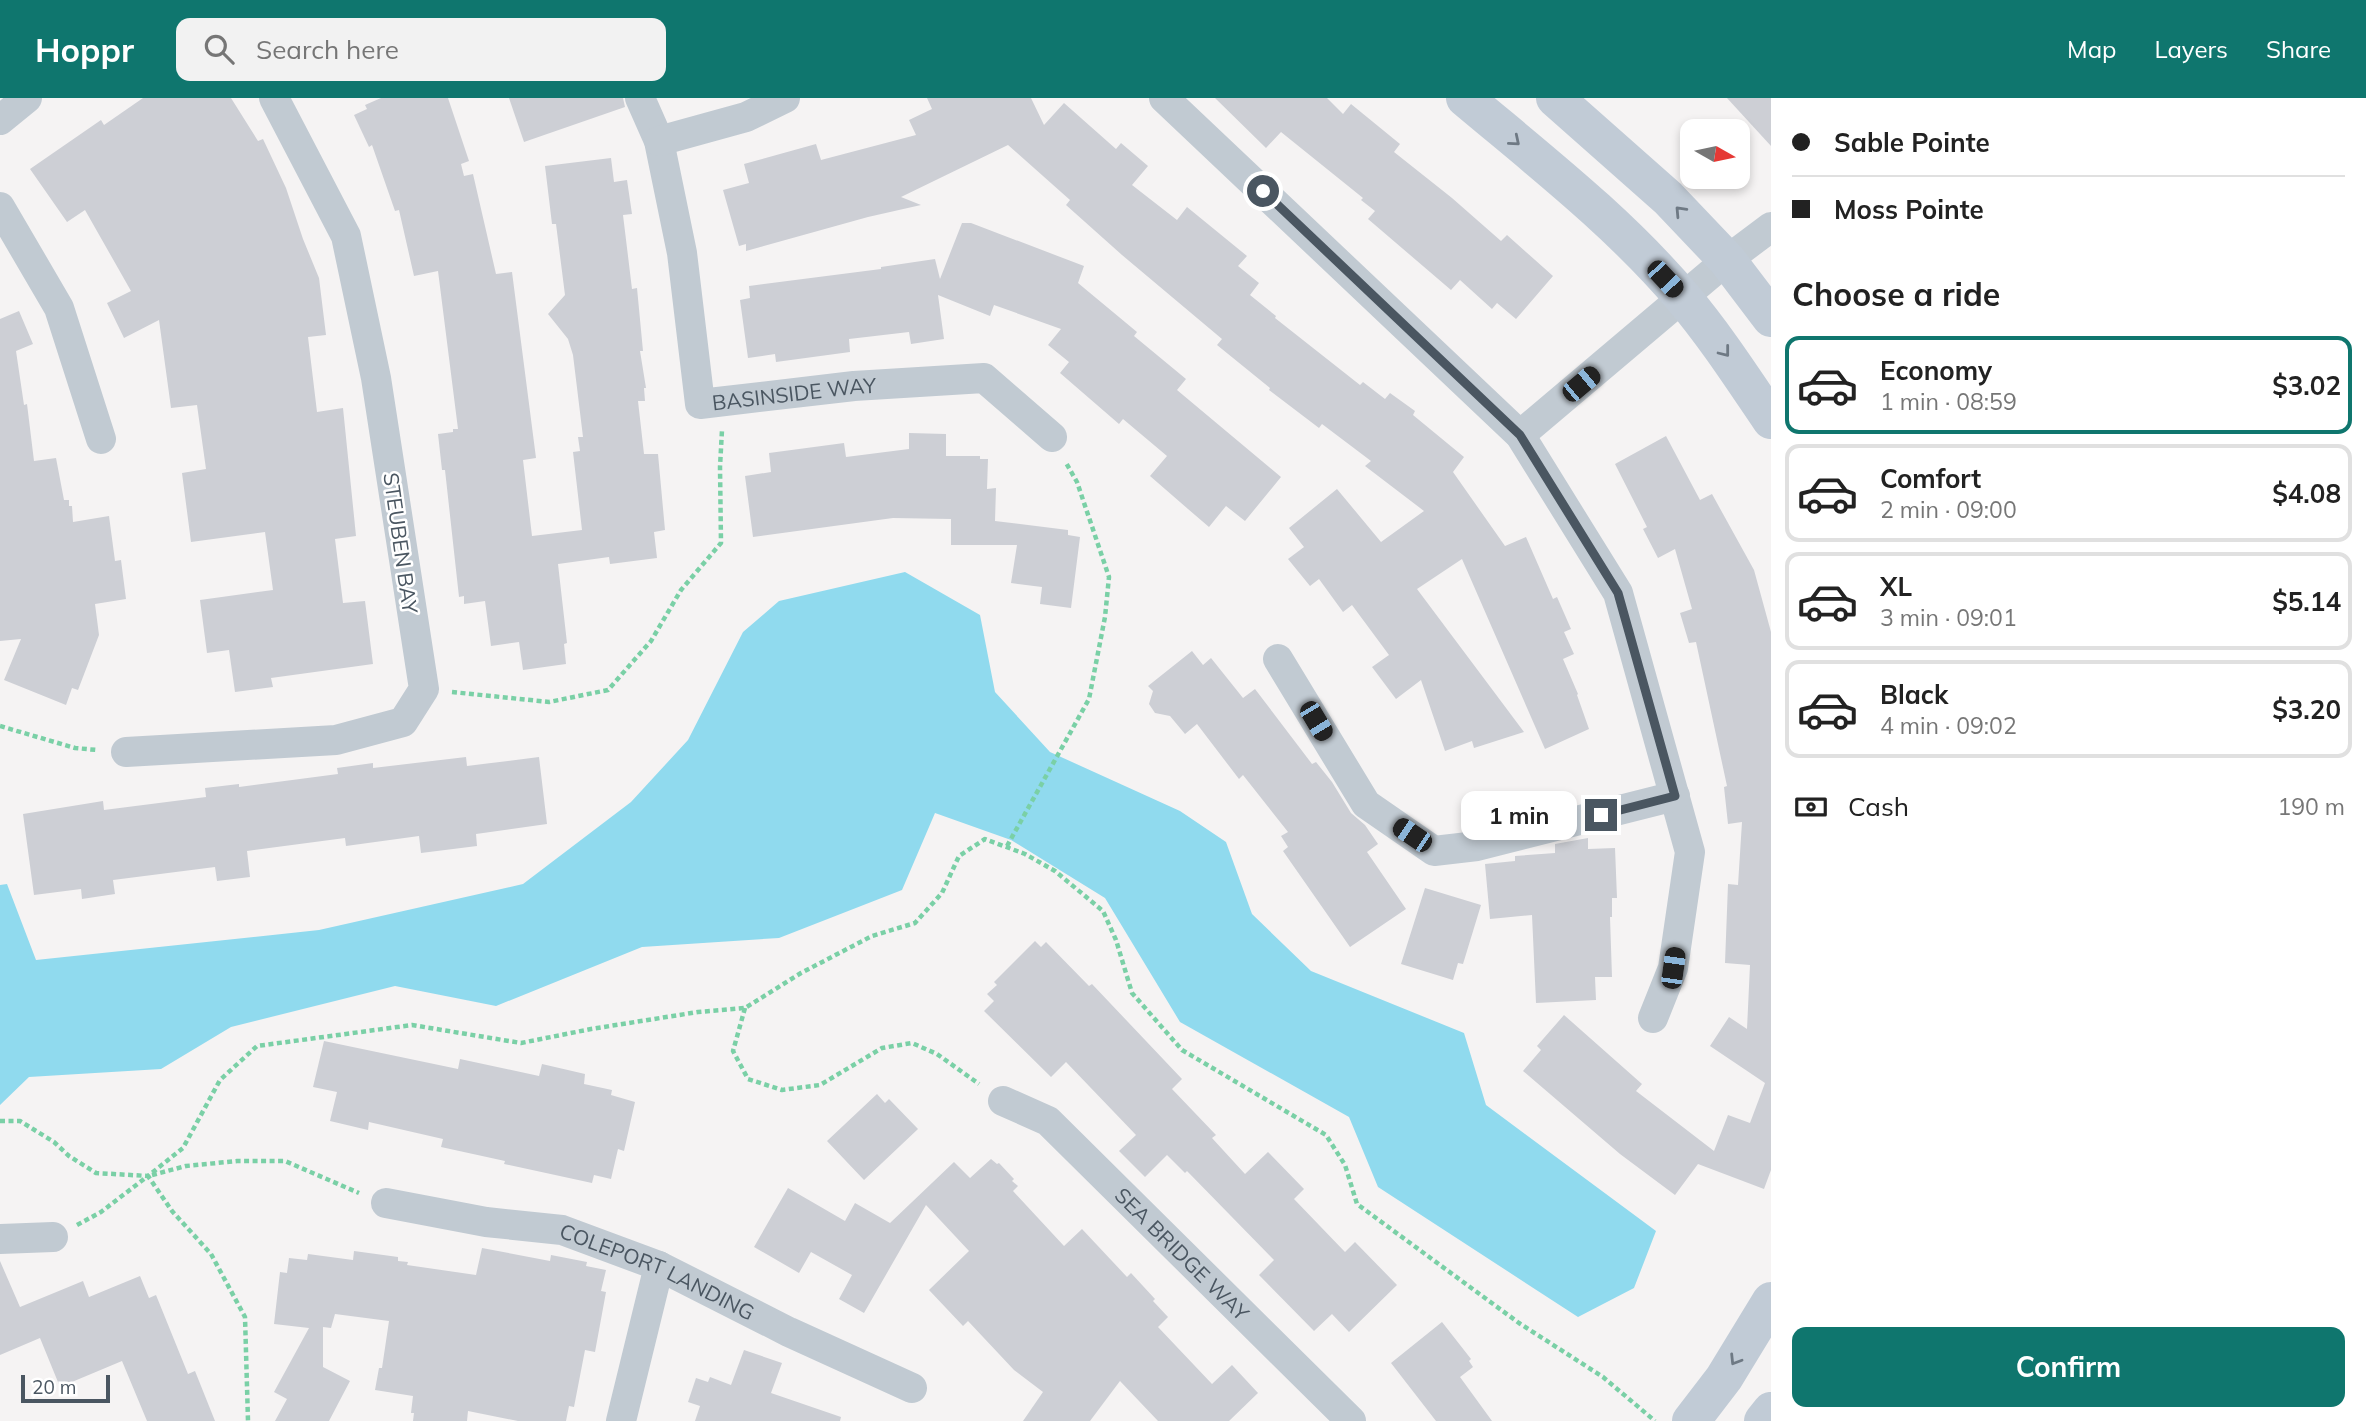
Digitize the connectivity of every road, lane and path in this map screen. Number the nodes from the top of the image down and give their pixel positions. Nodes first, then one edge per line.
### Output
1 (27, 98) edge
2 (274, 98) edge
3 (640, 98) edge
4 (785, 98) edge
5 (1164, 98) edge
6 (1465, 98) edge
7 (1555, 98) edge
8 (0, 120) edge
9 (659, 141) junction
10 (0, 206) edge
11 (1771, 228) edge
12 (1727, 260) junction
13 (1683, 298) junction
14 (1771, 318) edge
15 (724, 401) junction
16 (1771, 420) edge
17 (1520, 435) junction
18 (1052, 437) joint
19 (101, 439) dead end
20 (1278, 659) dead end
21 (424, 689) junction
22 (0, 726) edge
23 (126, 752) joint
24 (1675, 796) junction
25 (1007, 846) junction
26 (745, 1008) junction
27 (1653, 1018) dead end
28 (1003, 1101) joint
29 (0, 1121) edge
30 (148, 1176) junction
31 (386, 1203) joint
32 (53, 1237) joint
33 (0, 1239) edge
34 (659, 1266) junction
35 (1771, 1301) edge
36 (912, 1388) dead end
37 (1771, 1411) edge
38 (248, 1421) edge
39 (621, 1421) edge
40 (1351, 1421) edge
41 (1655, 1421) edge
42 (1691, 1421) edge
43 (1763, 1421) edge

1 - 8 street
2 - 21 street, STEUBEN BAY
3 - 9 street, BASINSIDE WAY
4 - 9 street
5 - 17 street
6 -> 13 main road
12 -> 7 main road
9 - 15 street, BASINSIDE WAY
10 - 19 street
11 - 12 street
12 - 13 street
12 - 14 main road
13 -> 16 main road
13 - 17 street
15 - 18 street, BASINSIDE WAY
15 - 21 path
17 - 24 street
18 - 25 path
20 - 24 street
21 - 23 street
22 - 23 path
24 - 27 street
25 - 26 path
25 - 41 path
26 - 28 path
26 - 30 path
28 - 40 street, SEA BRIDGE WAY
29 - 30 path
30 - 31 path
30 - 32 path
30 - 38 path
31 - 34 street, COLEPORT LANDING
32 - 33 street
34 - 36 street, COLEPORT LANDING
34 - 39 street
35 -> 42 main road
37 - 43 main road

